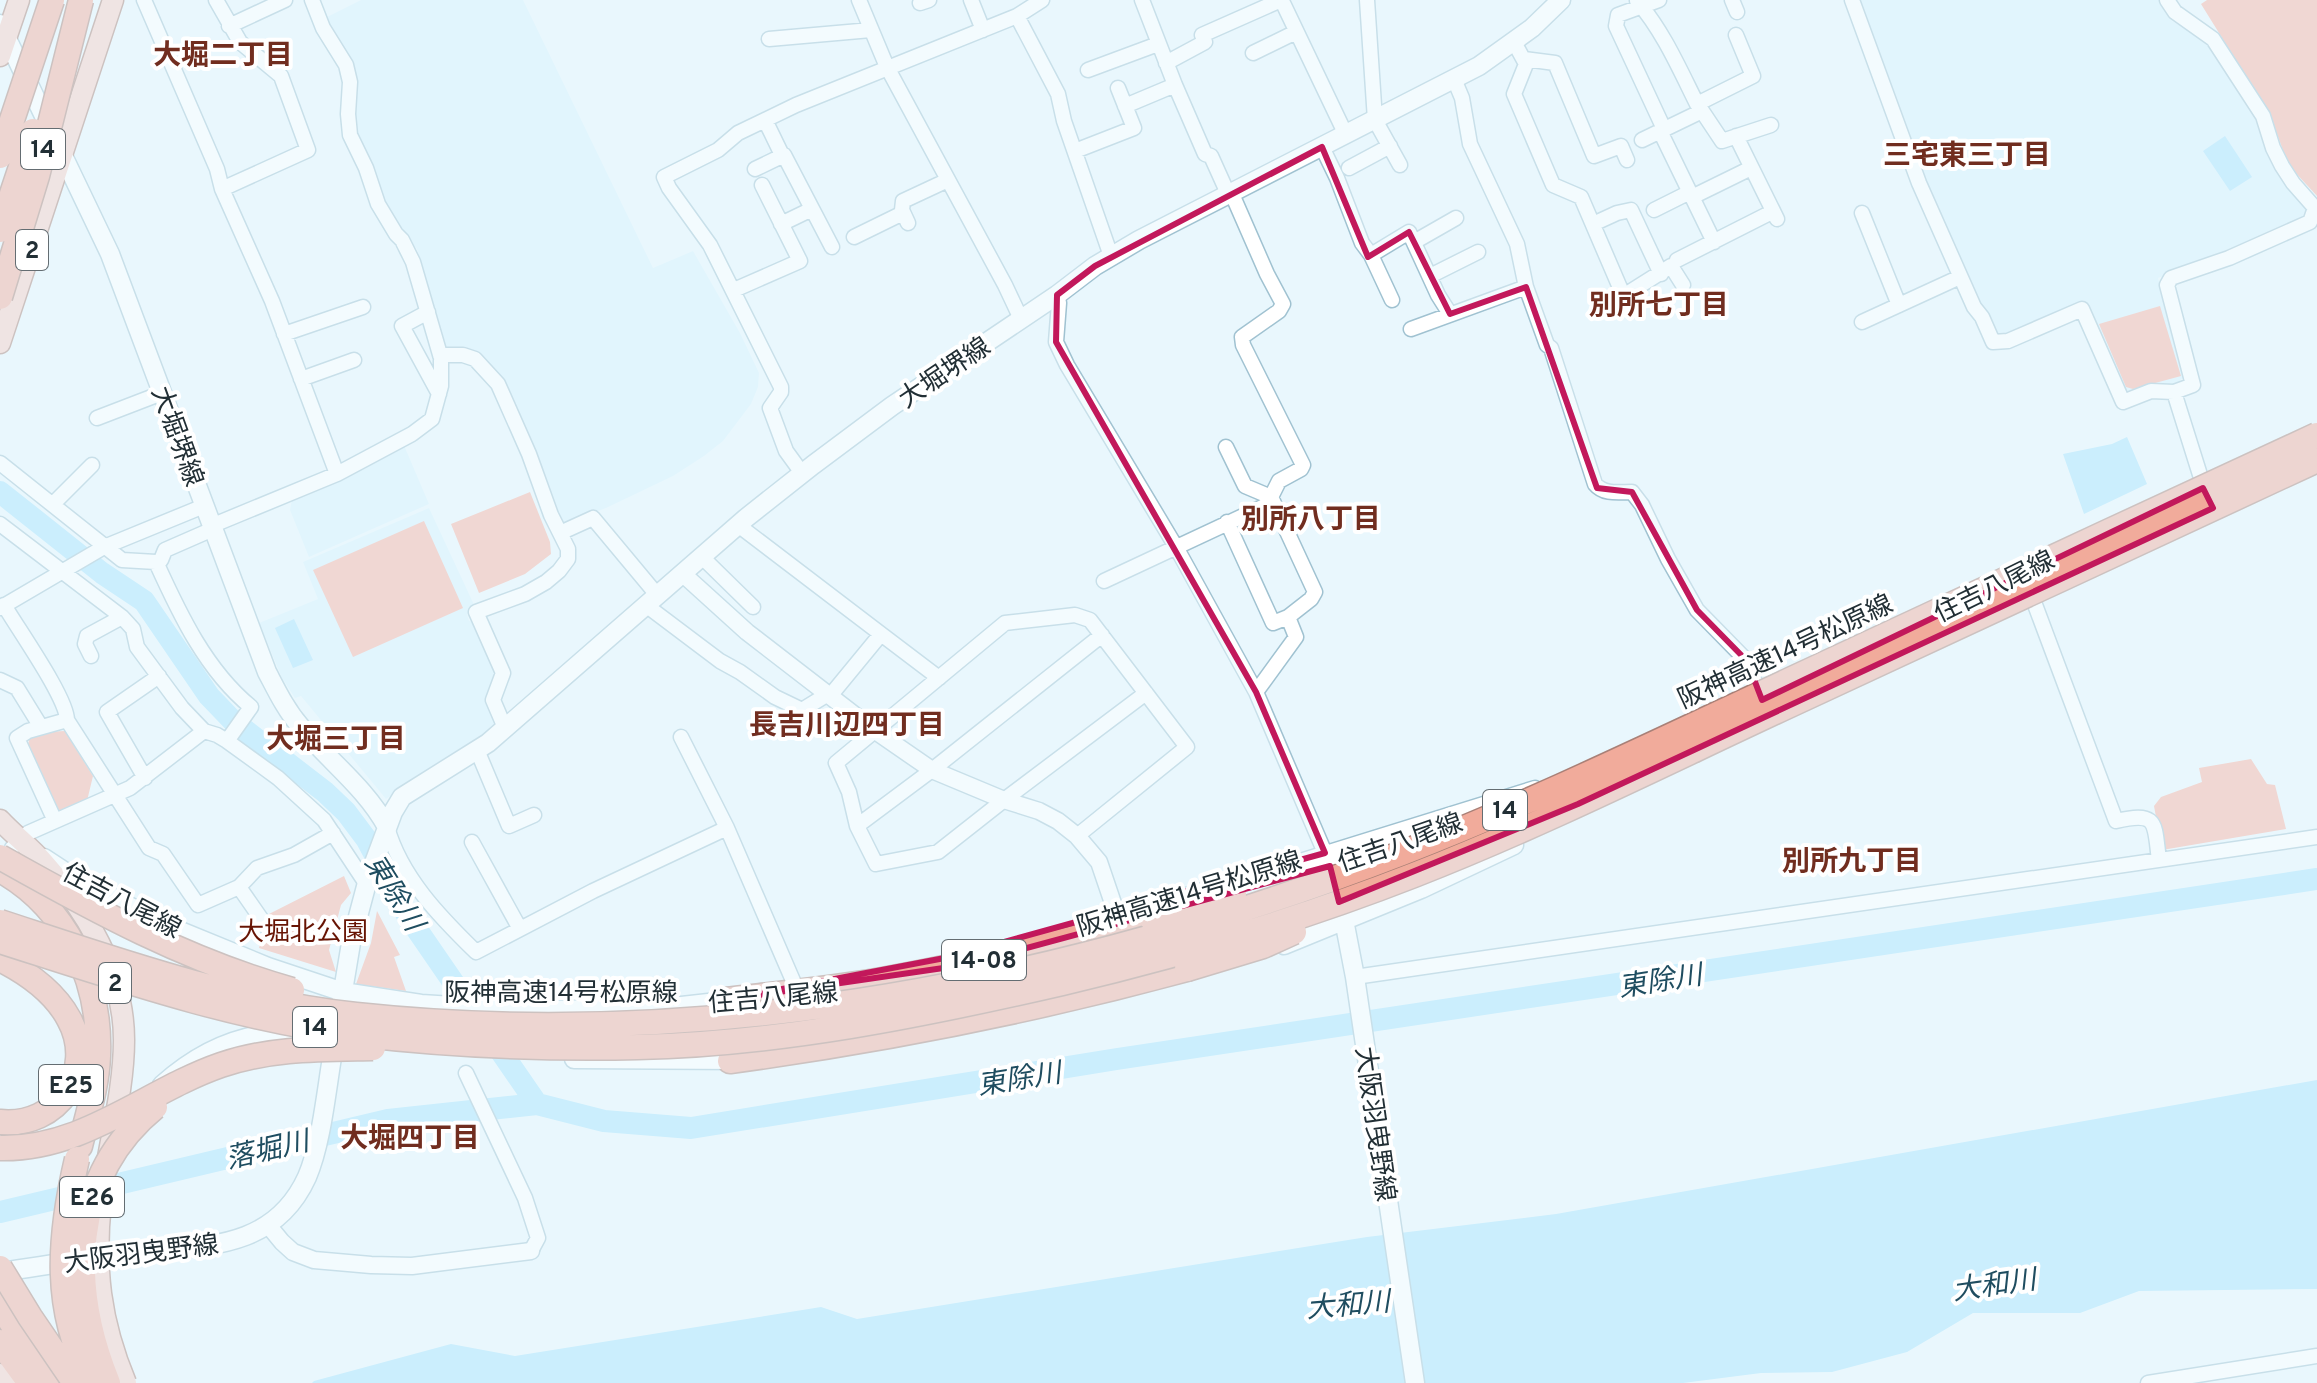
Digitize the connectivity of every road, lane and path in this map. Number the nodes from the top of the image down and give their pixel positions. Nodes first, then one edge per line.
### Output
1 (19, 0) edge
2 (52, 0) edge
3 (79, 0) edge
4 (113, 0) edge
5 (144, 0) edge
6 (216, 0) edge
7 (285, 0) edge
8 (312, 0) edge
9 (859, 0) edge
10 (971, 0) edge
11 (1042, 0) edge
12 (1142, 0) edge
13 (1282, 0) edge
14 (1367, 0) edge
15 (1561, 0) edge
16 (1659, 0) edge
17 (1852, 0) edge
18 (2171, 1) edge
19 (1640, 3) edge
20 (1017, 16) junction
21 (229, 26) junction
22 (871, 30) junction
23 (983, 30) junction
24 (1296, 32) junction
25 (1736, 35) dead end
26 (2, 39) edge
27 (769, 39) dead end
28 (1514, 42) junction
29 (1158, 44) junction
30 (1253, 53) dead end
31 (1524, 59) junction
32 (1166, 63) junction
33 (887, 67) junction
34 (1088, 70) dead end
35 (1454, 79) junction
36 (1175, 85) junction
37 (1118, 88) dead end
38 (1125, 106) junction
39 (1700, 107) junction
40 (765, 120) junction
41 (1375, 120) junction
42 (1771, 125) dead end
43 (1662, 130) junction
44 (1346, 135) junction
45 (1736, 136) junction
46 (1642, 140) dead end
47 (1390, 146) junction
48 (1322, 147) junction
49 (1075, 151) junction
50 (782, 155) junction
51 (0, 156) edge
52 (63, 157) junction
53 (1627, 160) dead end
54 (1400, 165) dead end
55 (1349, 168) dead end
56 (755, 169) dead end
57 (1745, 171) dead end
58 (948, 180) junction
59 (762, 185) dead end
60 (222, 189) junction
61 (1231, 195) junction
62 (1691, 195) junction
63 (812, 209) junction
64 (1654, 210) dead end
65 (1862, 213) dead end
66 (1456, 218) dead end
67 (781, 224) junction
68 (1593, 224) junction
69 (0, 230) edge
70 (854, 237) dead end
71 (1414, 242) junction
72 (1714, 242) junction
73 (832, 247) dead end
74 (1478, 252) dead end
75 (1371, 255) junction
76 (1111, 256) junction
77 (1677, 260) dead end
78 (1661, 274) junction
79 (1430, 276) junction
80 (1960, 277) junction
81 (1683, 285) dead end
82 (1526, 287) junction
83 (734, 290) junction
84 (1057, 295) junction
85 (0, 297) edge
86 (1392, 300) dead end
87 (1899, 305) junction
88 (363, 307) dead end
89 (428, 312) junction
90 (1450, 314) junction
91 (1021, 319) junction
92 (1862, 322) dead end
93 (1411, 329) dead end
94 (284, 334) junction
95 (0, 343) edge
96 (440, 355) junction
97 (354, 360) dead end
98 (301, 379) junction
99 (2174, 392) junction
100 (162, 393) junction
101 (439, 394) junction
102 (97, 418) dead end
103 (2317, 428) edge
104 (2317, 435) edge
105 (1226, 447) dead end
106 (2317, 460) edge
107 (0, 463) edge
108 (92, 465) dead end
109 (2317, 471) edge
110 (802, 473) junction
111 (337, 474) junction
112 (2201, 483) junction
113 (1272, 499) junction
114 (53, 504) junction
115 (204, 506) junction
116 (2217, 516) junction
117 (1227, 522) junction
118 (0, 524) edge
119 (738, 525) junction
120 (212, 528) junction
121 (560, 533) junction
122 (1176, 547) junction
123 (102, 548) junction
124 (702, 557) junction
125 (156, 562) junction
126 (64, 571) junction
127 (683, 574) junction
128 (1104, 581) dead end
129 (652, 601) junction
130 (2034, 602) junction
131 (2, 606) edge
132 (753, 607) dead end
133 (122, 617) junction
134 (1288, 617) junction
135 (881, 634) junction
136 (1102, 635) junction
137 (91, 656) dead end
138 (159, 676) junction
139 (939, 678) junction
140 (0, 680) edge
141 (1256, 692) junction
142 (1146, 693) junction
143 (829, 695) junction
144 (1762, 700) junction
145 (67, 720) junction
146 (41, 727) junction
147 (505, 728) junction
148 (874, 730) junction
149 (204, 731) junction
150 (681, 737) dead end
151 (227, 741) junction
152 (477, 750) junction
153 (932, 770) junction
154 (145, 778) junction
155 (114, 795) junction
156 (1004, 800) junction
157 (534, 815) dead end
158 (0, 820) edge
159 (55, 821) junction
160 (857, 826) junction
161 (727, 828) junction
162 (386, 831) junction
163 (333, 833) junction
164 (1077, 836) junction
165 (2317, 837) edge
166 (472, 842) dead end
167 (8, 848) edge
168 (1403, 853) junction
169 (1327, 859) junction
170 (2159, 860) junction
171 (0, 870) edge
172 (1412, 876) junction
173 (368, 882) junction
174 (239, 887) junction
175 (1117, 915) junction
176 (1344, 920) junction
177 (0, 922) edge
178 (520, 929) junction
179 (271, 933) dead end
180 (0, 941) edge
181 (0, 959) edge
182 (1355, 981) junction
183 (804, 986) junction
184 (343, 992) junction
185 (724, 1000) junction
186 (432, 1013) junction
187 (336, 1038) junction
188 (511, 1046) junction
189 (730, 1061) junction
190 (221, 1065) junction
191 (466, 1073) dead end
192 (0, 1122) edge
193 (0, 1148) edge
194 (103, 1182) junction
195 (268, 1225) junction
196 (531, 1251) joint
197 (0, 1270) edge
198 (0, 1305) edge
199 (0, 1342) edge
200 (2317, 1356) edge
201 (0, 1374) edge
202 (6, 1383) edge
203 (30, 1383) edge
204 (51, 1383) edge
205 (75, 1383) edge
206 (93, 1383) edge
207 (108, 1383) edge
208 (126, 1383) edge
209 (1415, 1383) edge
210 (2148, 1383) edge

1 - 26 main road
2 - 51 highway, bridge
3 - 69 highway, bridge
3 - 85 highway, 14, bridge
4 - 52 main road, 2
5 - 60 street
6 - 21 street
7 - 21 street
8 - 89 street
9 - 22 street
10 - 23 street
11 - 20 street
12 - 29 street
13 - 24 street
13 - 32 street
14 - 41 street
15 - 28 main road, 大堀堺線
16 - 19 street
17 - 80 street
18 - 99 street
19 - 39 street
19 - 43 street
20 - 23 street
20 - 49 street
21 - 60 street
22 - 27 street
22 - 33 street
23 - 33 street
24 - 30 street
24 - 44 street
25 - 39 street
26 - 52 main road, 大堀堺線
28 - 31 street
28 - 35 main road, 大堀堺線
29 - 32 street
29 - 34 street
31 - 53 street
31 - 68 street
32 - 36 street
33 - 40 street
33 - 58 street
35 - 41 main road, 大堀堺線
35 - 82 street
36 - 38 street
36 - 61 street
37 - 38 street
38 - 49 street
39 - 43 street
39 - 45 street
40 - 50 street
40 - 83 street
41 - 44 main road, 大堀堺線
41 - 47 street
42 - 45 street
43 - 46 street
43 - 62 street
44 - 48 main road, 大堀堺線
45 - 72 street
47 - 54 street
47 - 55 street
48 - 61 main road, 大堀堺線
48 - 75 street
49 - 76 street
50 - 56 street
50 - 63 street
52 - 95 main road, 2
52 - 100 main road, 大堀堺線
57 - 62 street
58 - 70 street
58 - 91 street
59 - 67 street
60 - 94 street
61 - 76 main road, 大堀堺線
61 - 113 street
62 - 64 street
62 - 72 street
63 - 67 street
63 - 73 street
65 - 87 street
66 - 71 street
67 - 83 street
68 - 78 street
68 - 78 street
71 - 75 street
71 - 79 street
72 - 77 street
74 - 79 street
75 - 86 street
76 - 84 main road, 大堀堺線
78 - 81 street
79 - 90 street
80 - 87 street
80 - 99 street
82 - 90 street
82 - 144 street
83 - 110 street
84 - 91 main road, 大堀堺線
84 - 122 street
87 - 92 street
88 - 94 street
89 - 96 street
89 - 101 street
90 - 93 street
91 - 110 main road, 大堀堺線
94 - 98 street
96 - 101 street
96 - 121 street
97 - 98 street
98 - 111 street
99 - 112 street
100 - 102 street
100 - 115 main road, 大堀堺線
101 - 111 street
103 - 112 main road, 住吉八尾線
104 - 168 highway, 阪神高速14号松原線 / 14, bridge
105 - 113 street
106 - 172 highway, 阪神高速14号松原線 / 14, bridge
107 - 114 street
108 - 114 street
109 - 116 main road, 住吉八尾線
110 - 119 main road, 大堀堺線
111 - 120 street
112 - 116 street
112 - 144 main road, 住吉八尾線
113 - 117 street
113 - 134 street
114 - 123 street
115 - 120 main road, 大堀堺線
115 - 123 street
116 - 130 main road, 住吉八尾線
117 - 122 street
117 - 134 street
118 - 126 street
119 - 124 main road, 大堀堺線
119 - 135 street
120 - 125 street
120 - 162 main road, 大堀堺線
121 - 129 street
121 - 147 street
122 - 128 street
122 - 141 street
123 - 125 street
123 - 126 street
124 - 127 main road, 大堀堺線
124 - 132 street
125 - 151 street
126 - 131 street
126 - 133 street
127 - 129 main road, 大堀堺線
127 - 143 street
129 - 143 street
129 - 147 main road, 大堀堺線
130 - 170 street
130 - 176 main road, 住吉八尾線
131 - 145 street
133 - 137 street
133 - 138 street
134 - 141 street
135 - 139 street
135 - 143 street
136 - 139 street
136 - 142 street
136 - 153 street
138 - 149 street
138 - 154 street
139 - 148 street
140 - 146 street
141 - 169 street
142 - 156 street
142 - 164 street
143 - 148 street
144 - 169 main road, 住吉八尾線
145 - 146 street
145 - 155 street
146 - 159 street
147 - 152 main road, 大堀堺線
148 - 153 street
148 - 160 street
149 - 151 street
149 - 154 street
150 - 161 street
151 - 163 street
152 - 157 street
152 - 162 main road, 大堀堺線
153 - 156 street
153 - 160 street
154 - 155 street
155 - 159 street
155 - 174 street
156 - 160 street
156 - 164 street
158 - 167 main road, 2
159 - 167 street
161 - 178 street
161 - 183 street
162 - 173 main road, 大堀堺線
162 - 178 street
163 - 173 street
163 - 174 street
164 - 175 street
165 - 170 street
166 - 178 street
167 - 184 main road, 住吉八尾線
167 - 186 highway, 14, bridge
167 - 194 main road, 2
168 - 183 highway, 14-08, bridge
168 - 186 highway, 阪神高速14号松原線 / 14, bridge
169 - 175 street
169 - 176 main road, 大阪羽曳野線
169 - 185 main road, 住吉八尾線
170 - 182 street
171 - 206 highway, E26, bridge
172 - 188 highway, 阪神高速14号松原線 / 14, bridge
172 - 189 highway, bridge
173 - 184 main road, 大堀堺線
174 - 179 street
175 - 183 street
176 - 182 main road, 大阪羽曳野線
176 - 189 main road, 住吉八尾線
177 - 186 highway, 阪神高速14号松原線 / 14, bridge
180 - 188 highway, 阪神高速14号松原線 / 14, bridge
181 - 192 highway, E25
182 - 209 main road, 大阪羽曳野線
183 - 185 highway, 14-08
184 - 186 main road, 住吉八尾線
184 - 187 main road, 大阪羽曳野線
185 - 186 main road, 住吉八尾線
187 - 189 main road, 住吉八尾線
187 - 194 main road, 住吉八尾線
187 - 195 main road, 大阪羽曳野線
188 - 190 highway, E26, bridge
190 - 193 highway, E26, bridge
190 - 207 highway, E26, bridge
191 - 196 street
194 - 208 main road, 2, bridge
195 - 196 street
195 - 197 main road, 大阪羽曳野線
197 - 205 highway, bridge
198 - 204 highway
199 - 203 highway
200 - 210 street
201 - 202 main road

